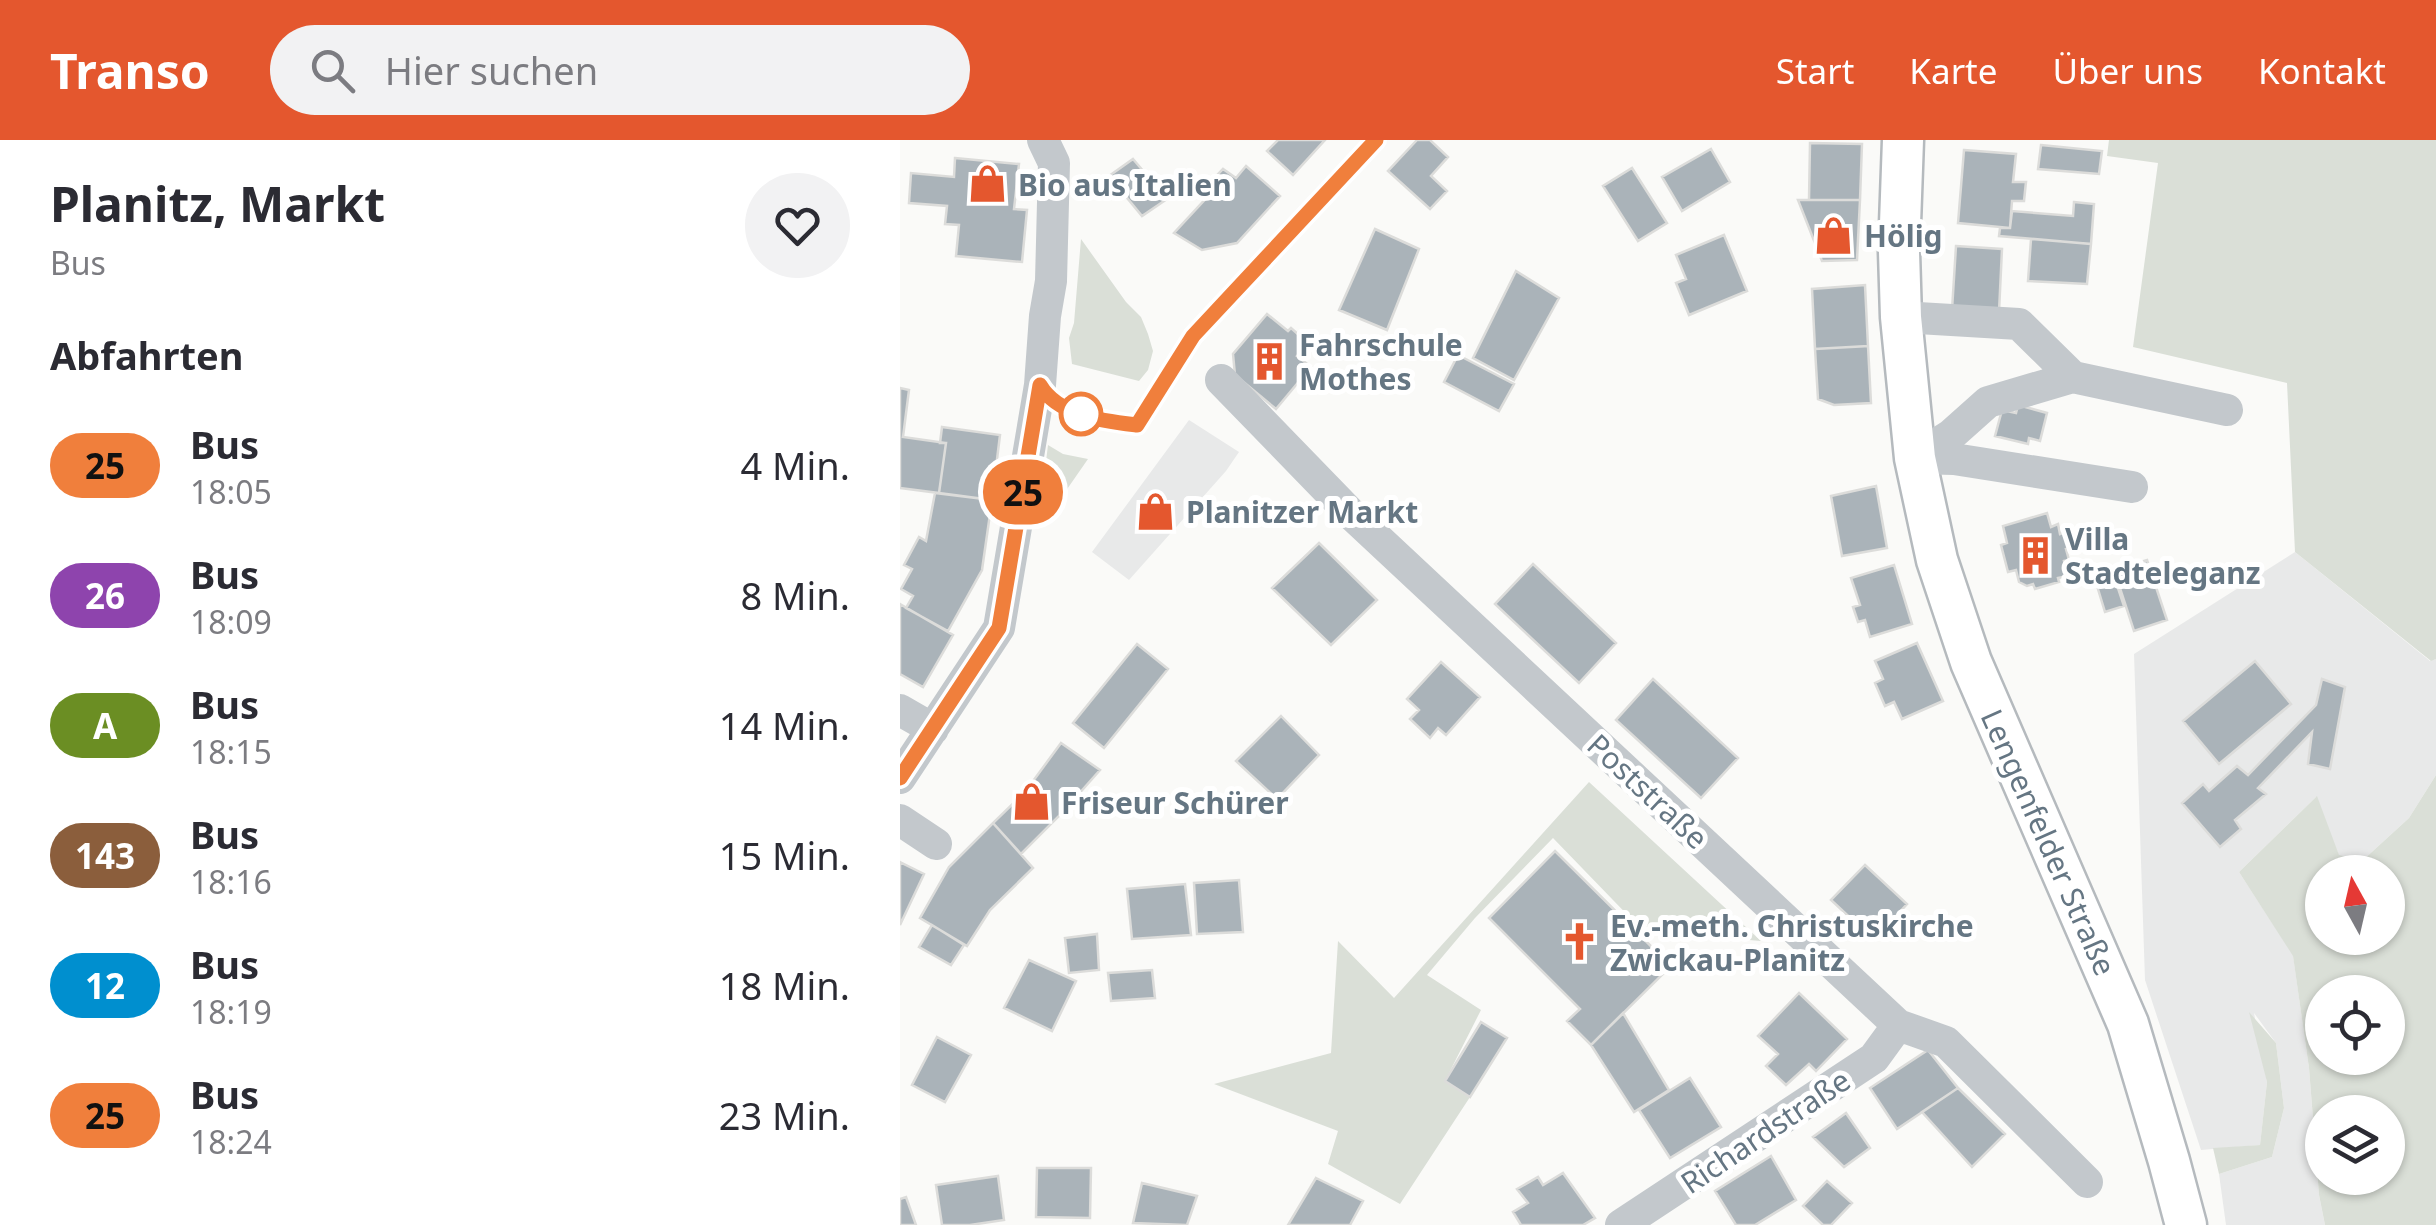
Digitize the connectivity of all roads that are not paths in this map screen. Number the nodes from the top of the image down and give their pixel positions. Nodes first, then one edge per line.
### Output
1 (1042, 140) edge
2 (1904, 140) edge
3 (1901, 317) junction
4 (2073, 377) junction
5 (1221, 380) dead end
6 (2227, 410) dead end
7 (1915, 458) junction
8 (2132, 487) dead end
9 (900, 710) edge
10 (933, 729) junction
11 (900, 778) edge
12 (900, 820) edge
13 (936, 844) dead end
14 (1898, 1024) junction
15 (2087, 1182) dead end
16 (1621, 1225) edge
17 (2186, 1225) edge

1 - 10 street
2 - 3 main road, Lengenfelder Straße
3 - 4 street
3 - 7 main road, Lengenfelder Straße
4 - 6 street
4 - 7 street
5 - 14 street, Poststraße
7 - 8 street
7 - 17 main road, Lengenfelder Straße
9 - 10 street
10 - 11 street
12 - 13 street
14 - 15 street, Poststraße
14 - 16 street, Richardstraße

